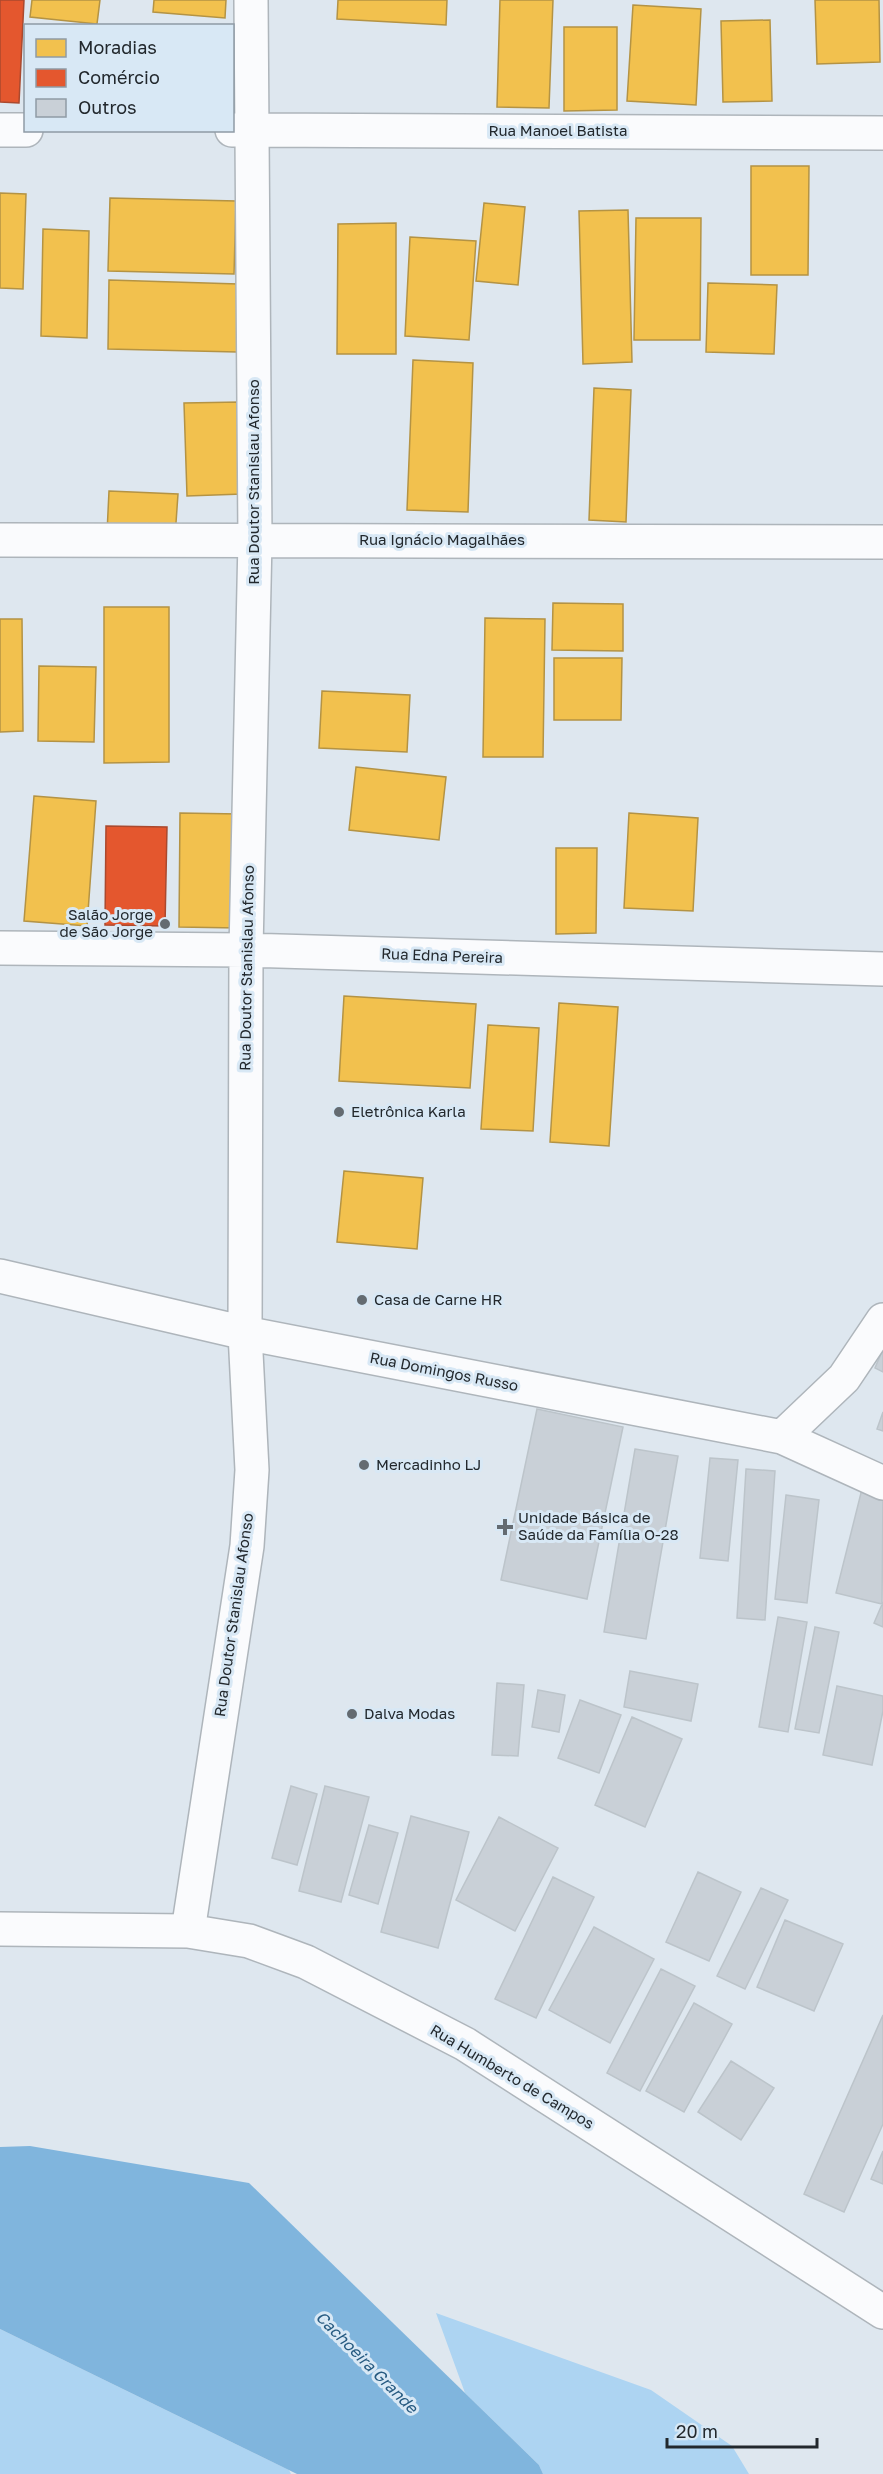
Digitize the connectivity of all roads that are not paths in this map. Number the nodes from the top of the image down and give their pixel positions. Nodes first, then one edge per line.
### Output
1 (251, 0) edge
2 (0, 130) edge
3 (24, 130) edge
4 (242, 130) edge
5 (883, 133) edge
6 (0, 540) edge
7 (255, 540) junction
8 (883, 542) edge
9 (0, 948) edge
10 (246, 950) junction
11 (883, 969) edge
12 (0, 1276) edge
13 (883, 1320) edge
14 (245, 1333) junction
15 (782, 1437) junction
16 (883, 1483) edge
17 (0, 1929) edge
18 (188, 1931) junction
19 (883, 2312) edge

1 - 4 street, Rua Doutor Stanislau Afonso
2 - 3 street
4 - 5 street, Rua Manoel Batista
4 - 7 street, Rua Doutor Stanislau Afonso
6 - 7 street, Rua Ignácio Magalhães
7 - 8 street, Rua Ignácio Magalhães
7 - 10 street, Rua Doutor Stanislau Afonso
9 - 10 street, Rua Edna Pereira
10 - 11 street, Rua Edna Pereira
10 - 14 street, Rua Doutor Stanislau Afonso
12 - 14 street, Rua Domingos Russo
13 - 15 street
14 - 15 street, Rua Domingos Russo
14 - 18 street, Rua Doutor Stanislau Afonso
15 - 16 street, Rua Domingos Russo
17 - 18 street, Rua Humberto de Campos
18 - 19 street, Rua Humberto de Campos

